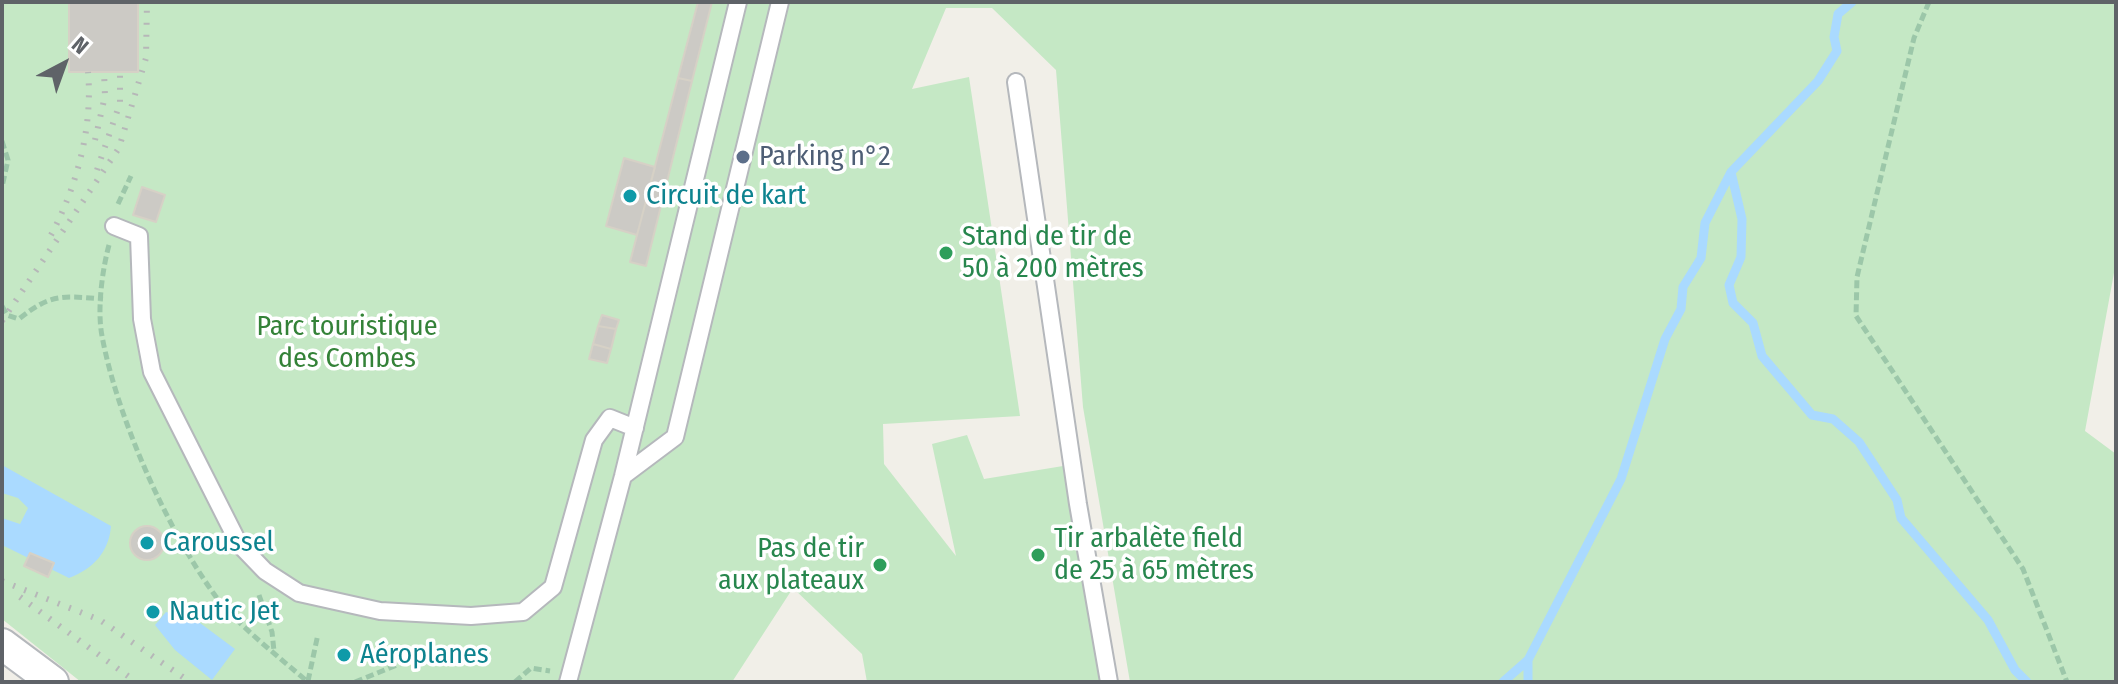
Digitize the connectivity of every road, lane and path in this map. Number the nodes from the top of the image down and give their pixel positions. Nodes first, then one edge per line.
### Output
1 (738, 2) edge
2 (780, 2) edge
3 (1929, 2) edge
4 (1016, 82) dead end
5 (2, 141) edge
6 (2, 187) edge
7 (114, 226) dead end
8 (103, 299) dead end
9 (2, 306) edge
10 (635, 428) junction
11 (623, 476) junction
12 (256, 588) dead end
13 (318, 634) dead end
14 (2, 644) edge
15 (434, 650) dead end
16 (274, 652) dead end
17 (569, 678) edge
18 (53, 682) edge
19 (307, 682) edge
20 (355, 682) edge
21 (515, 682) edge
22 (1109, 682) edge
23 (2067, 682) edge

1 - 10 lane
2 - 11 lane
3 - 23 path
4 - 22 lane
5 - 6 path
7 - 10 lane
8 - 9 path
10 - 11 lane
11 - 17 lane
12 - 16 path
13 - 19 path
14 - 18 street
15 - 20 path
17 - 21 path

